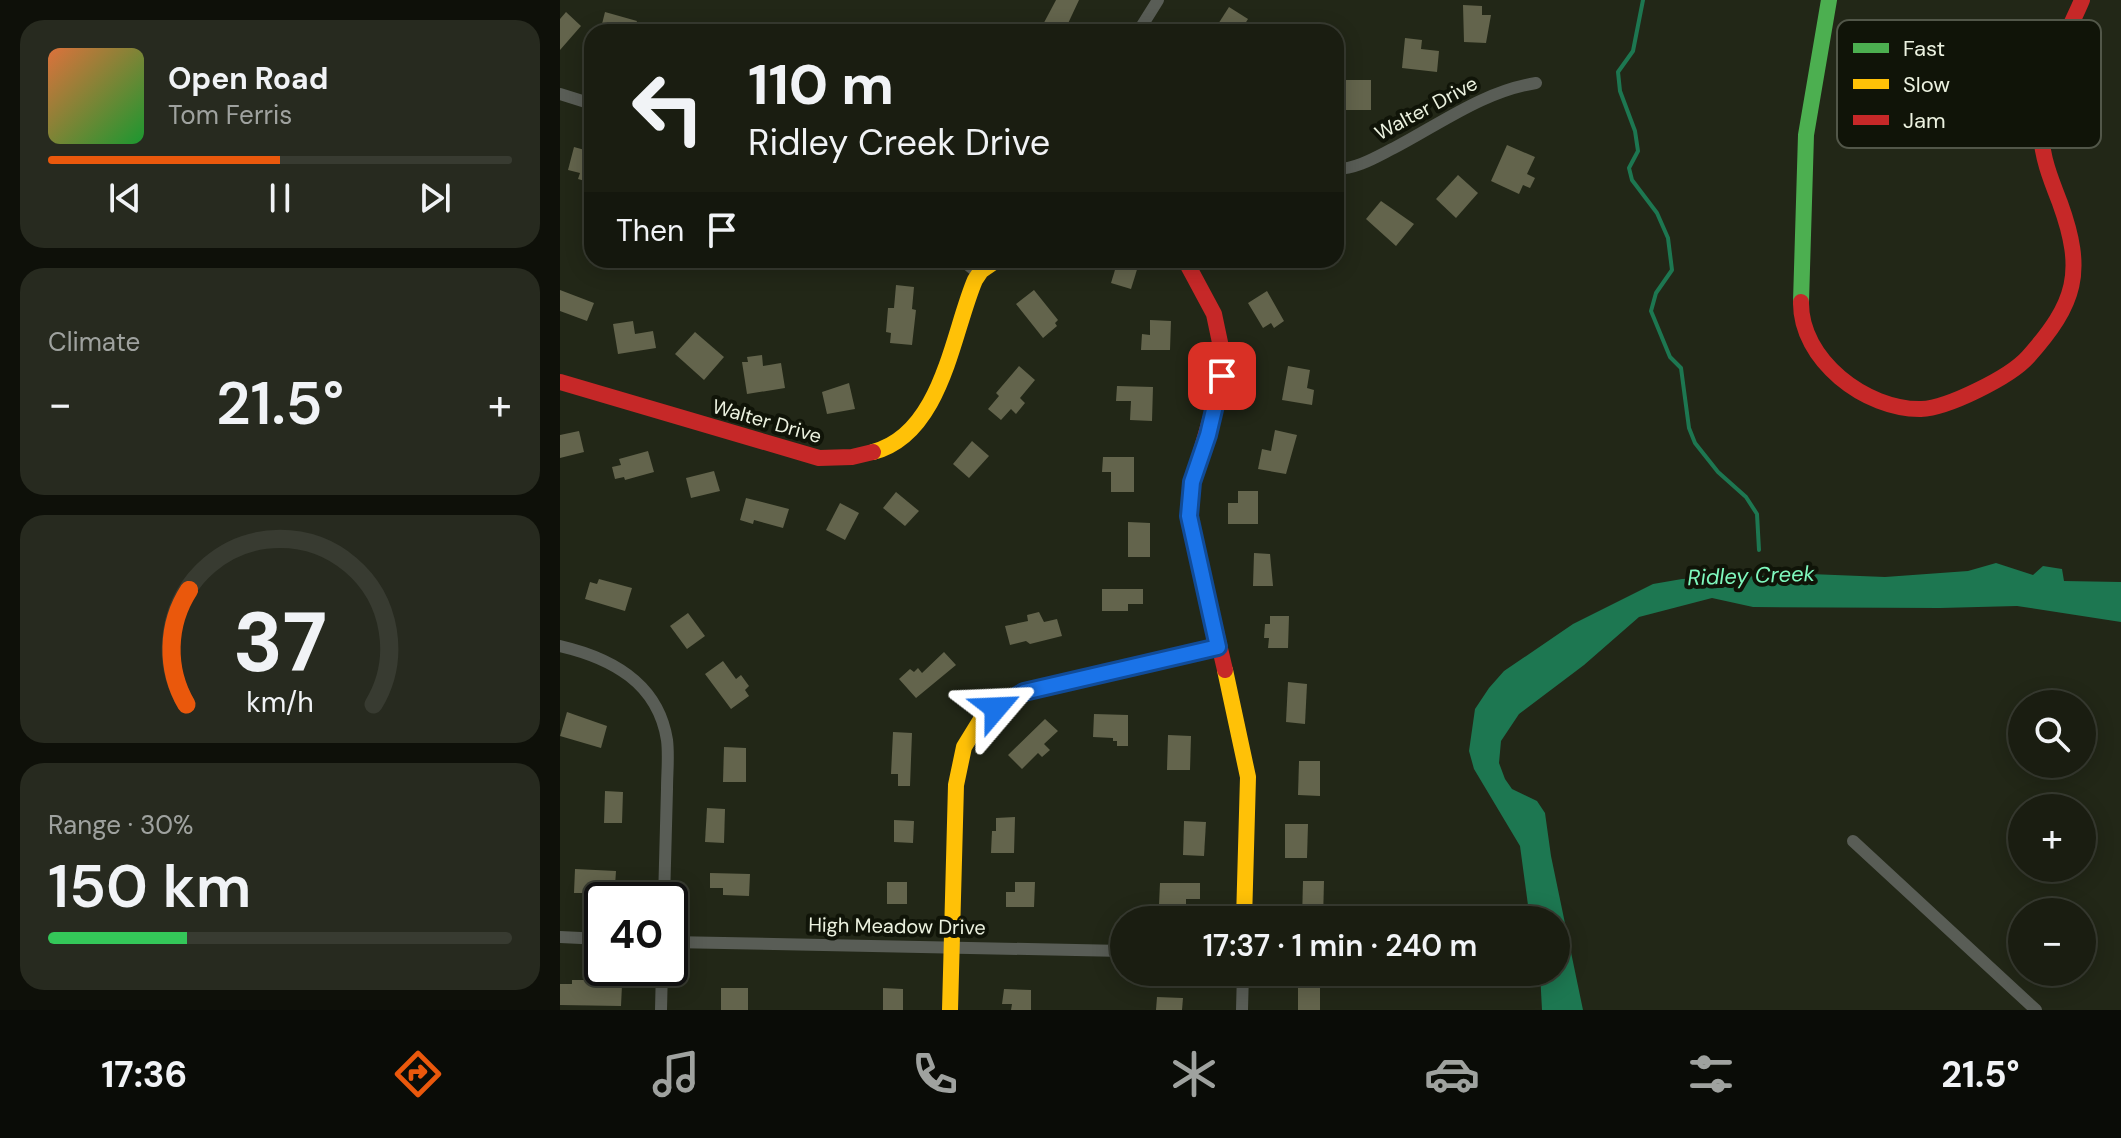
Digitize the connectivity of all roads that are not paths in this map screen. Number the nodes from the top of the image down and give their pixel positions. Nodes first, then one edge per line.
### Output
1 (1158, 0) edge
2 (1829, 0) edge
3 (2082, 0) edge
4 (2073, 20) edge
5 (1143, 24) edge
6 (1536, 83) dead end
7 (560, 94) edge
8 (584, 102) edge
9 (2044, 148) edge
10 (1344, 167) edge
11 (972, 268) edge
12 (985, 268) edge
13 (1189, 268) edge
14 (978, 273) junction
15 (560, 382) edge
16 (560, 646) edge
17 (1218, 647) junction
18 (1853, 841) dead end
19 (664, 882) edge
20 (1244, 906) edge
21 (560, 937) edge
22 (584, 938) edge
23 (688, 942) edge
24 (953, 946) junction
25 (1110, 951) edge
26 (662, 986) edge
27 (1243, 986) edge
28 (661, 1010) edge
29 (950, 1010) edge
30 (1242, 1010) edge
31 (2036, 1010) edge

1 - 5 street
2 - 9 street
3 - 4 street
6 - 10 street, Walter Drive
7 - 8 street
11 - 14 street
12 - 14 street
13 - 17 street
14 - 15 street, Walter Drive
16 - 19 street
17 - 20 street
17 - 24 street
18 - 31 street
21 - 22 street
23 - 24 street, High Meadow Drive
24 - 25 street, High Meadow Drive
24 - 29 street
26 - 28 street
27 - 30 street

